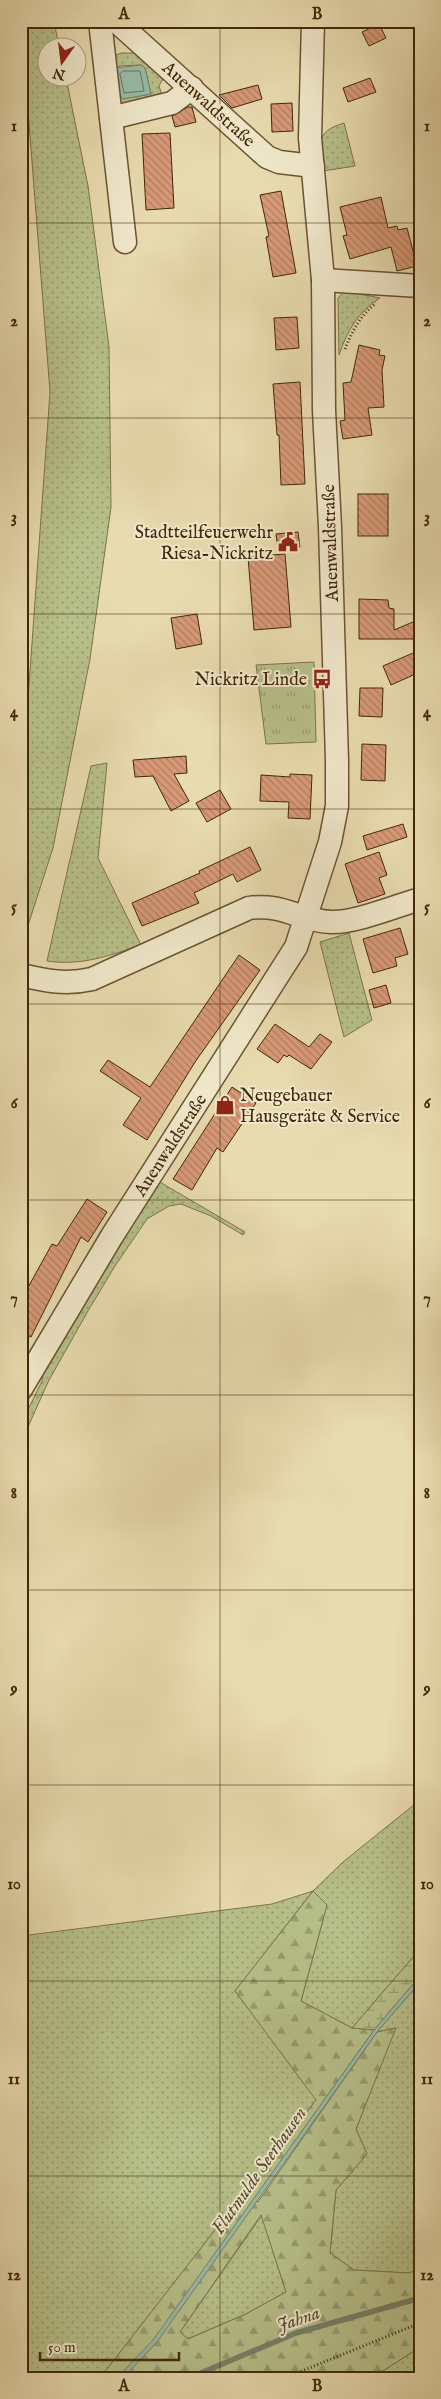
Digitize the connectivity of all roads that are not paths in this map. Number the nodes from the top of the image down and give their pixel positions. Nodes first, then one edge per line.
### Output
1 (100, 21) edge
2 (116, 21) edge
3 (313, 21) edge
4 (192, 88) junction
5 (112, 118) junction
6 (312, 166) junction
7 (125, 242) dead end
8 (323, 280) junction
9 (412, 285) edge
10 (420, 899) edge
11 (307, 916) junction
12 (21, 975) edge
13 (26, 1381) edge

1 - 5 street
2 - 4 street, Auenwaldstraße
3 - 6 street, Auenwaldstraße
4 - 5 street
4 - 6 street, Auenwaldstraße
5 - 7 street
6 - 8 street, Auenwaldstraße
8 - 9 street
8 - 11 street, Auenwaldstraße
10 - 11 street
11 - 12 street
11 - 13 street, Auenwaldstraße

